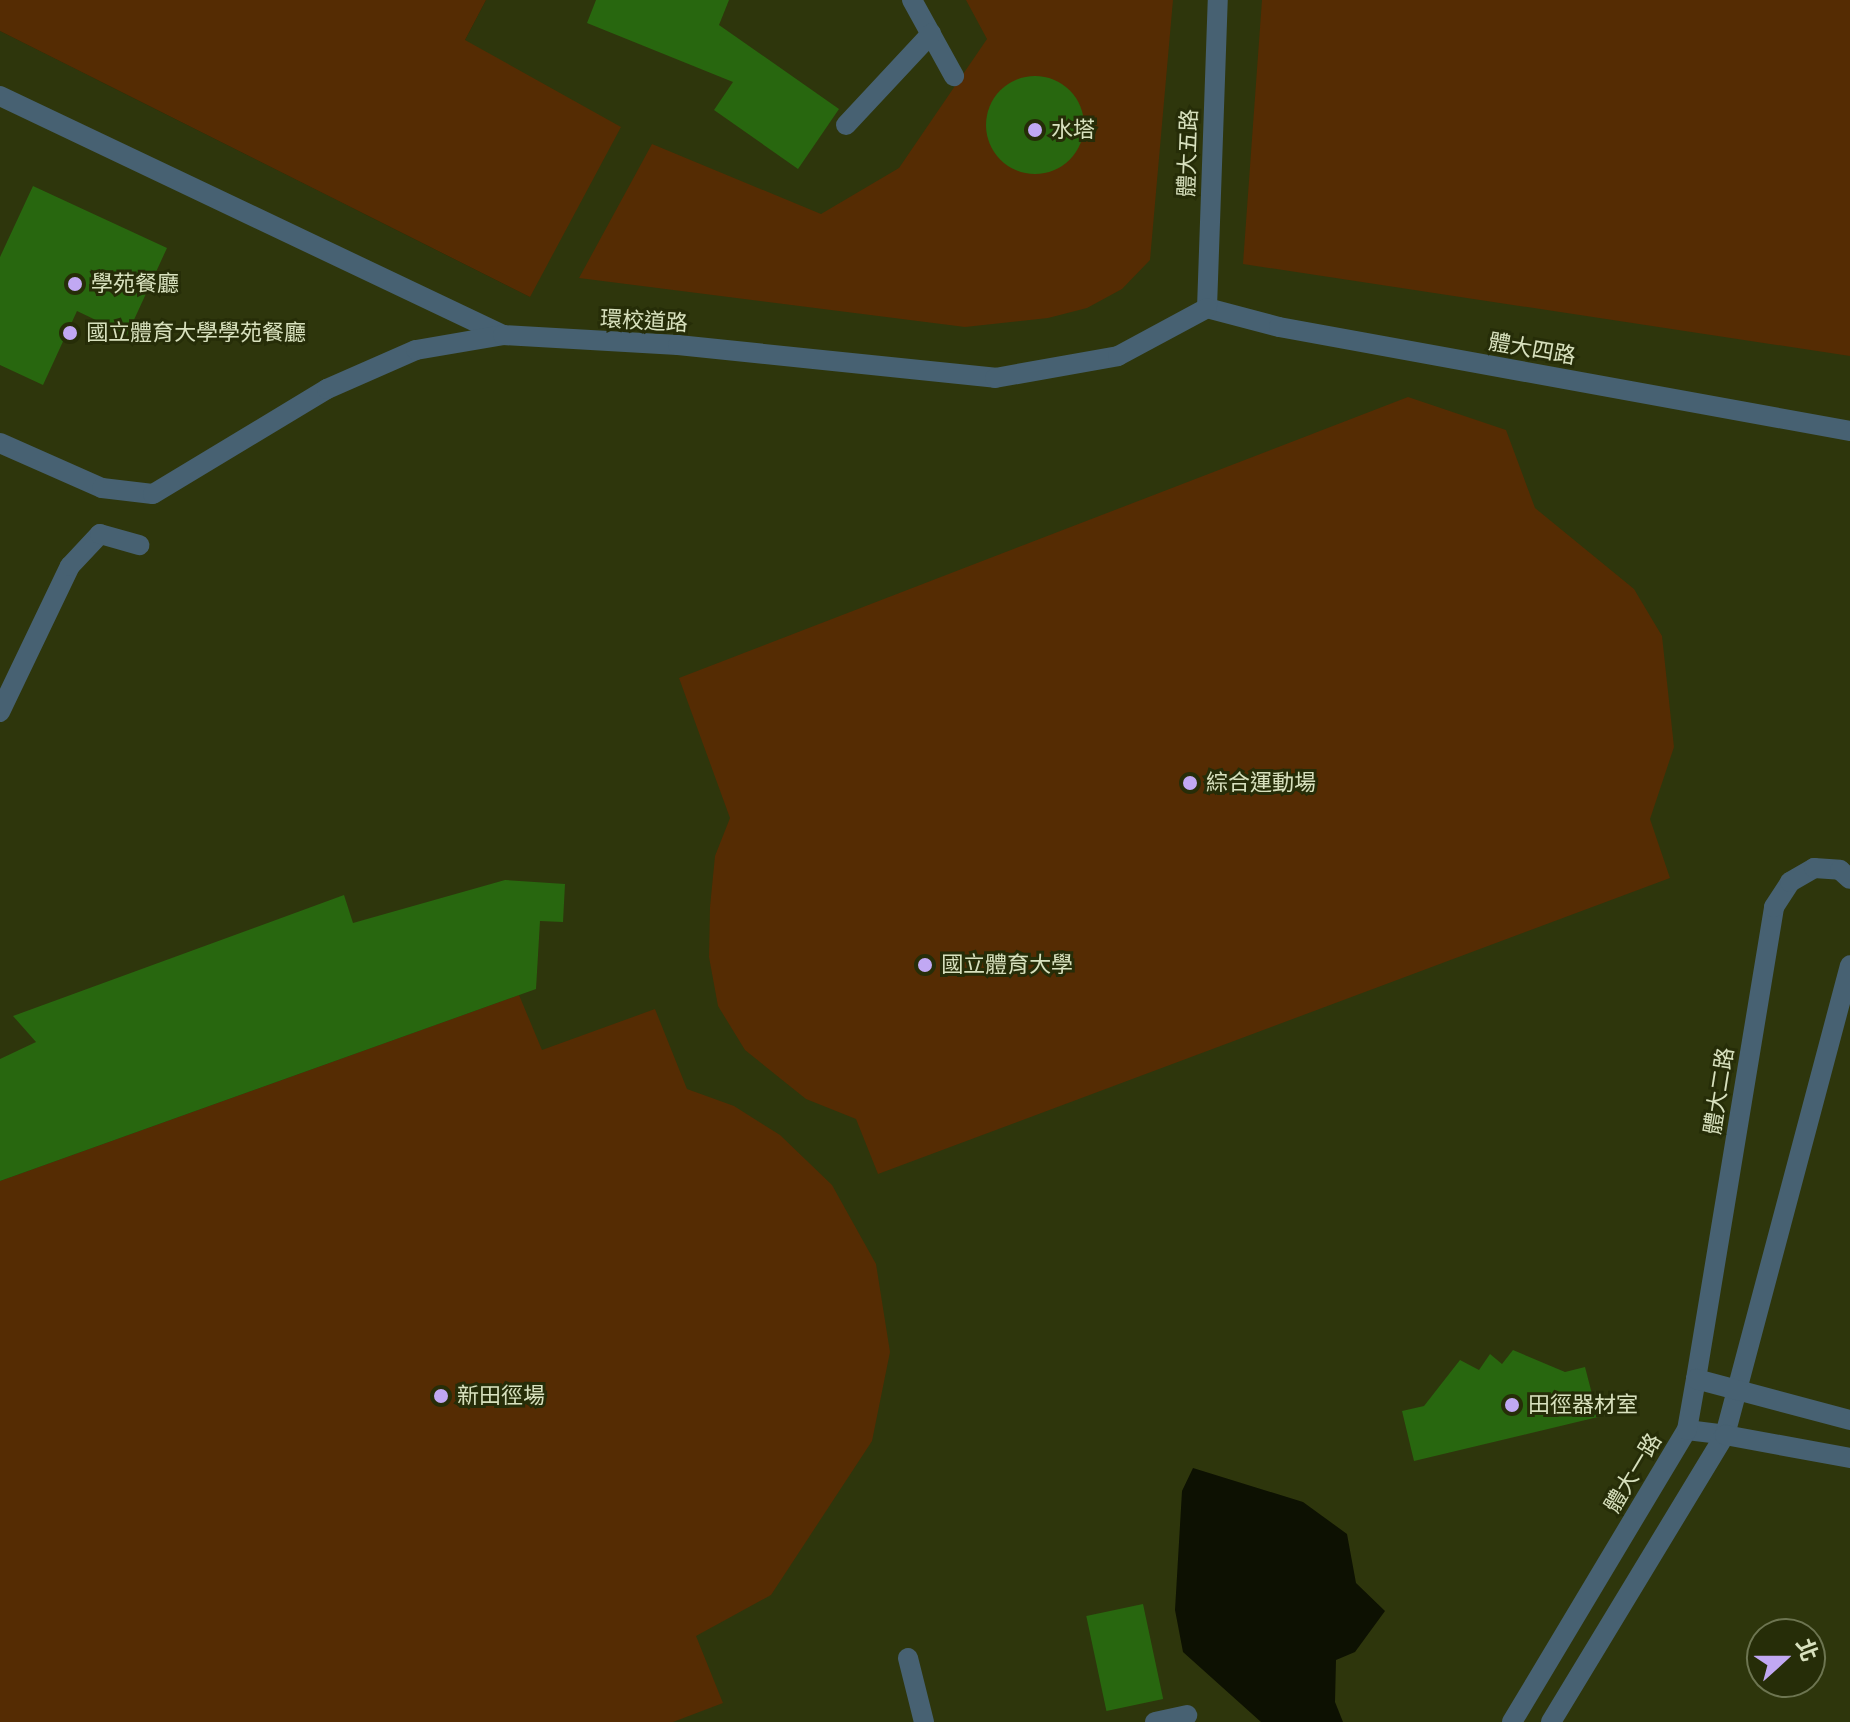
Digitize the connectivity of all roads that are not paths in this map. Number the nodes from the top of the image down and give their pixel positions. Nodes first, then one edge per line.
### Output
1 (912, 0) edge
2 (1218, 0) edge
3 (931, 34) junction
4 (954, 76) dead end
5 (0, 96) edge
6 (846, 125) dead end
7 (1207, 308) junction
8 (503, 335) junction
9 (1850, 431) edge
10 (0, 443) edge
11 (139, 545) dead end
12 (0, 712) edge
13 (1850, 879) edge
14 (1850, 965) edge
15 (1696, 1379) junction
16 (1734, 1389) junction
17 (1850, 1420) edge
18 (1687, 1430) junction
19 (1725, 1435) junction
20 (1850, 1458) edge
21 (908, 1658) dead end
22 (1187, 1715) dead end
23 (924, 1722) edge
24 (1155, 1722) edge
25 (1512, 1722) edge
26 (1551, 1722) edge

1 - 3 street
2 - 7 street, 體大五路
3 - 4 street
3 - 6 street
5 - 8 street
7 - 8 street, 環校道路
7 - 9 street, 體大四路
8 - 10 street, 環校道路
11 - 12 street
13 - 15 street, 體大二路
14 - 16 street
15 - 16 street
15 - 18 street, 體大一路
16 - 17 street
16 - 19 street
18 - 19 street
18 - 25 street, 體大一路
19 - 20 street
19 - 26 street
21 - 23 street
22 - 24 street

